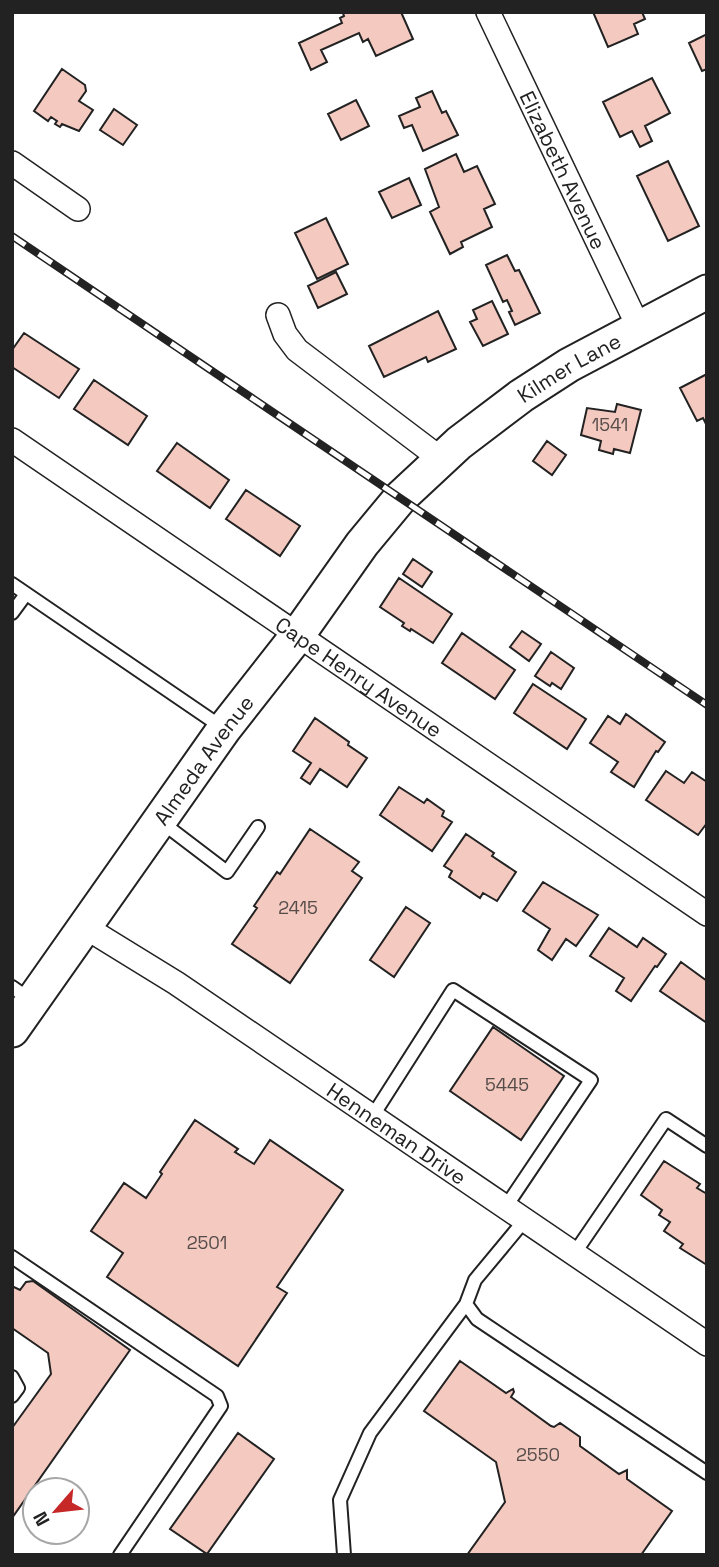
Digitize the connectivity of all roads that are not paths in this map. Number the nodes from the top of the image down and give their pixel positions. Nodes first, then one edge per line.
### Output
1 (488, 12) edge
2 (12, 163) edge
3 (78, 209) dead end
4 (707, 292) edge
5 (278, 315) dead end
6 (639, 328) junction
7 (12, 440) edge
8 (441, 459) junction
9 (401, 497) joint
10 (12, 584) edge
11 (26, 594) junction
12 (12, 613) edge
13 (297, 636) junction
14 (224, 729) junction
15 (160, 820) junction
16 (258, 827) dead end
17 (707, 914) edge
18 (85, 927) junction
19 (22, 994) edge
20 (12, 1030) edge
21 (372, 1117) junction
22 (707, 1146) edge
23 (505, 1208) junction
24 (524, 1221) junction
25 (574, 1254) junction
26 (12, 1257) edge
27 (466, 1304) junction
28 (706, 1341) edge
29 (12, 1377) edge
30 (12, 1396) edge
31 (707, 1473) edge
32 (120, 1555) edge
33 (344, 1555) edge

1 - 6 street, Elizabeth Avenue
2 - 3 street
4 - 6 street, Kilmer Lane
5 - 8 street
6 - 8 street, Kilmer Lane
7 - 13 street, Cape Henry Avenue
8 - 9 street, Kilmer Lane
9 - 13 street, Almeda Avenue
10 - 11 lane
11 - 12 lane
11 - 14 lane
13 - 14 street, Almeda Avenue
13 - 17 street, Cape Henry Avenue
14 - 15 street, Almeda Avenue
15 - 16 lane
15 - 18 street, Almeda Avenue
18 - 19 street, Almeda Avenue
18 - 21 street, Henneman Drive
19 - 20 street, Almeda Avenue
21 - 23 street, Henneman Drive
21 - 23 lane
22 - 25 lane
23 - 24 street, Henneman Drive
24 - 25 street, Henneman Drive
24 - 27 lane
25 - 28 street, Henneman Drive
26 - 32 lane
27 - 31 lane
27 - 33 lane
29 - 30 lane

